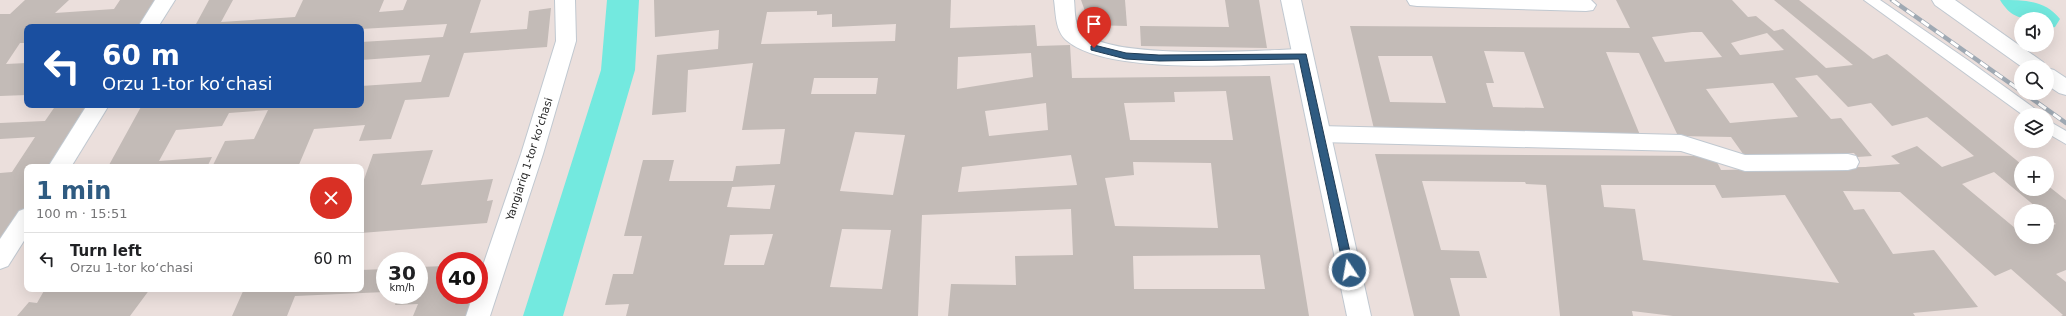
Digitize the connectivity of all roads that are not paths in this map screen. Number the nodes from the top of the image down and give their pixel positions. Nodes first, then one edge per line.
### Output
1 (165, 0) edge
2 (565, 0) edge
3 (1064, 0) edge
4 (1291, 0) edge
5 (1417, 0) edge
6 (1871, 0) edge
7 (1942, 0) edge
8 (1586, 5) dead end
9 (150, 24) edge
10 (1303, 56) junction
11 (2026, 60) edge
12 (2054, 80) edge
13 (2066, 88) edge
14 (96, 108) edge
15 (2024, 108) edge
16 (2054, 130) edge
17 (1320, 134) junction
18 (2066, 139) edge
19 (1848, 162) dead end
20 (61, 164) edge
21 (24, 222) edge
22 (0, 259) edge
23 (478, 316) edge
24 (1358, 316) edge

1 - 9 street
2 - 23 street, Yangiariq 1-tor koʻchasi
3 - 10 street
4 - 10 street
5 - 8 street
6 - 15 lane
7 - 11 street
10 - 17 street
12 - 13 street
14 - 20 street
16 - 18 lane
17 - 19 street
17 - 24 street
21 - 22 street

